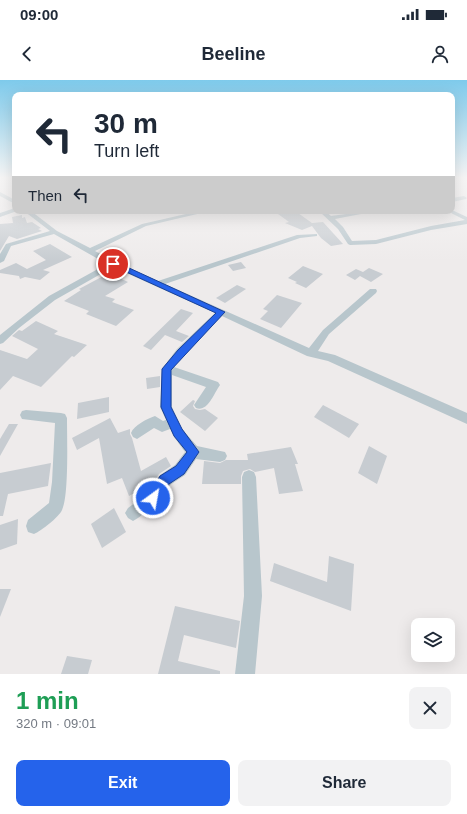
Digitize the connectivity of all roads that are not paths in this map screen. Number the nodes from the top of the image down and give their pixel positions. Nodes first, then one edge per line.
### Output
1 (12, 211) edge
2 (455, 213) edge
3 (31, 214) edge
4 (193, 214) edge
5 (325, 214) edge
6 (353, 214) edge
7 (0, 215) edge
8 (330, 218) junction
9 (467, 218) edge
10 (467, 222) edge
11 (55, 232) junction
12 (315, 235) dead end
13 (90, 251) junction
14 (0, 261) edge
15 (113, 264) junction
16 (157, 284) junction
17 (373, 291) dead end
18 (221, 312) junction
19 (0, 341) edge
20 (311, 353) junction
21 (167, 369) junction
22 (200, 405) dead end
23 (26, 415) dead end
24 (467, 418) edge
25 (173, 422) junction
26 (137, 432) dead end
27 (193, 452) junction
28 (220, 456) dead end
29 (249, 477) dead end
30 (133, 513) dead end
31 (34, 526) dead end
32 (244, 674) edge

1 - 7 street
2 - 9 street
3 - 11 street
4 - 13 street
5 - 8 street
6 - 8 street
8 - 10 street
11 - 13 street
11 - 14 street
12 - 16 street
13 - 15 street
15 - 16 street
15 - 19 street
16 - 18 street
17 - 20 street
18 - 20 street
18 - 21 street
20 - 24 street
21 - 22 street
21 - 25 street
23 - 31 street
25 - 26 street
25 - 27 street
27 - 28 street
27 - 30 street
29 - 32 street

